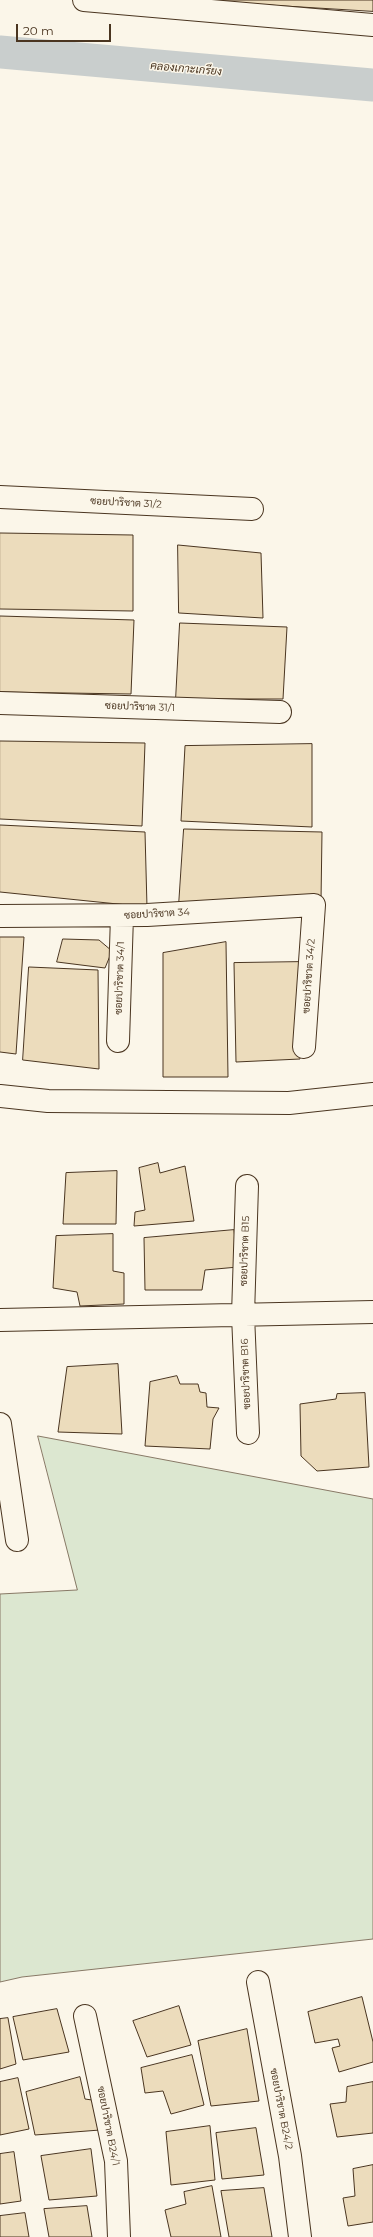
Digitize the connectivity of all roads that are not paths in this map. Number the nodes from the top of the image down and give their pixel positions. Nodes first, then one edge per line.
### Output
1 (84, 0) edge
2 (373, 25) edge
3 (0, 498) edge
4 (252, 509) dead end
5 (0, 703) edge
6 (280, 712) dead end
7 (314, 905) joint
8 (0, 916) edge
9 (122, 916) junction
10 (118, 1041) dead end
11 (304, 1047) dead end
12 (373, 1094) edge
13 (0, 1096) edge
14 (247, 1186) dead end
15 (373, 1312) edge
16 (243, 1315) junction
17 (0, 1320) edge
18 (0, 1424) edge
19 (248, 1433) dead end
20 (17, 1540) dead end
21 (258, 1982) dead end
22 (85, 2016) dead end
23 (119, 2237) edge
24 (300, 2237) edge

1 - 2 street
3 - 4 street, ซอยปาริชาต 31/2
5 - 6 street, ซอยปาริชาต 31/1
7 - 9 street, ซอยปาริชาต 34
7 - 11 street, ซอยปาริชาต 34/2
8 - 9 street, ซอยปาริชาต 34
9 - 10 street, ซอยปาริชาต 34/1
12 - 13 street
14 - 16 street, ซอยปาริชาต B15
15 - 16 street
16 - 17 street
16 - 19 street, ซอยปาริชาต B16
18 - 20 street
21 - 24 street, ซอยปาริชาต B24/2
22 - 23 street, ซอยปาริชาต B24/1

